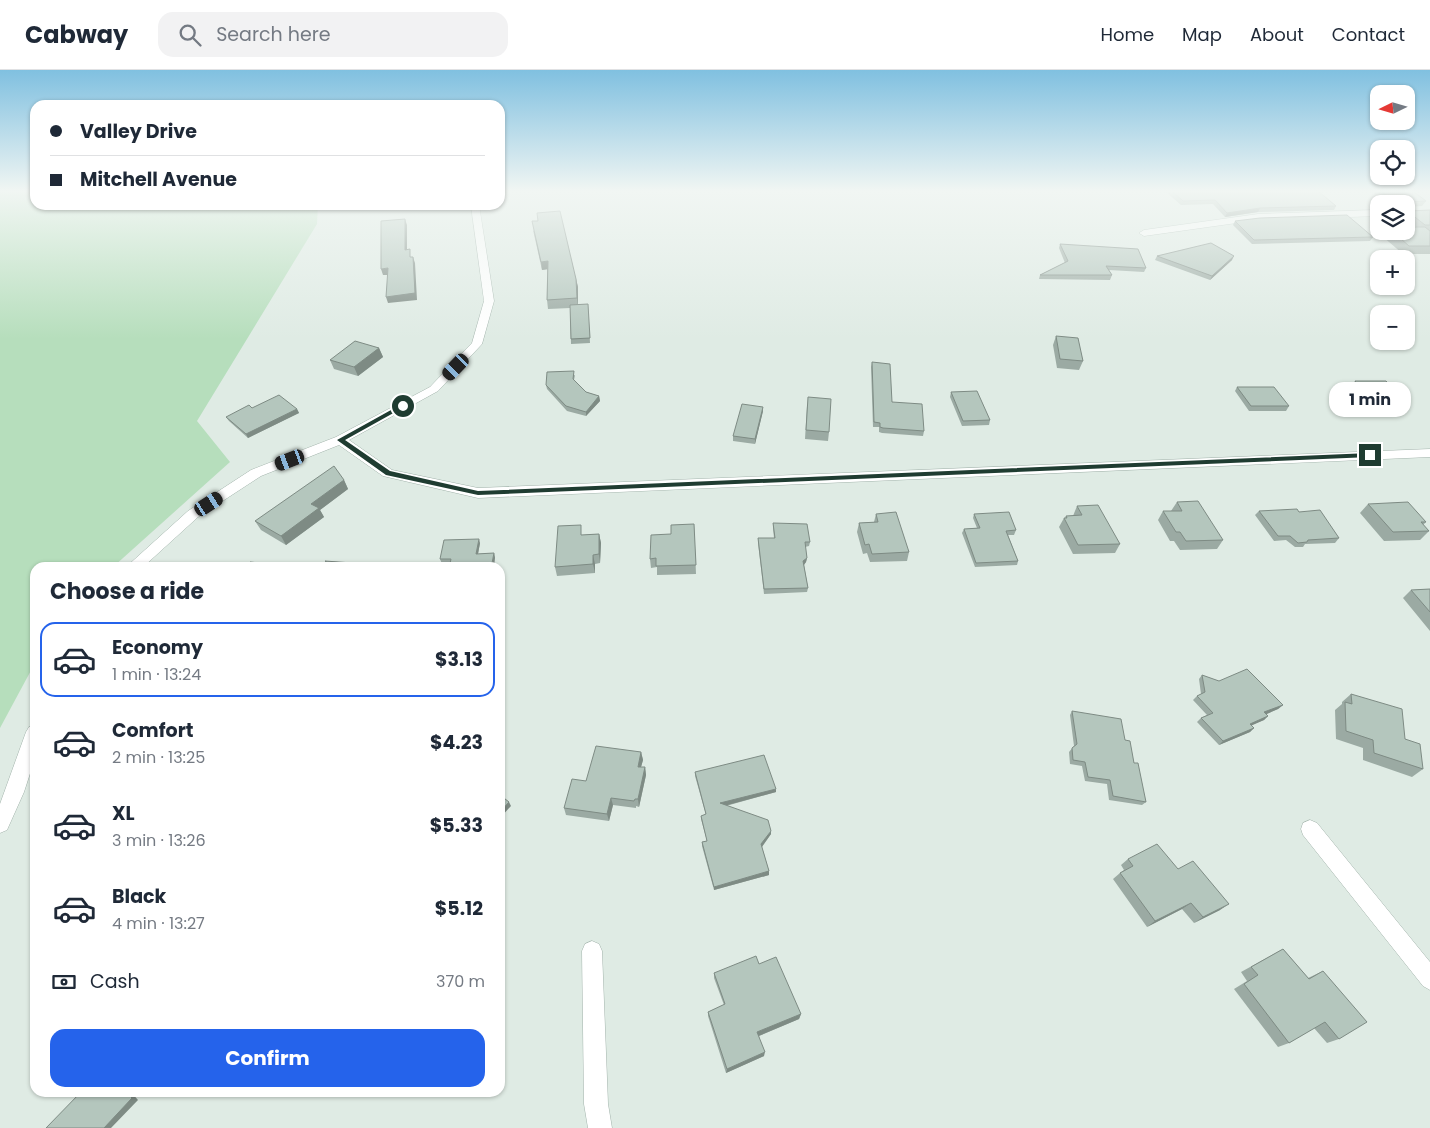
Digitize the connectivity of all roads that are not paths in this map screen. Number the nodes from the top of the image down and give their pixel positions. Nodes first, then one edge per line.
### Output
1 (480, 240) edge
2 (340, 440) junction
3 (1430, 453) edge
4 (139, 562) edge
5 (30, 747) edge
6 (0, 824) edge
7 (1310, 829) dead end
8 (592, 951) dead end
9 (1430, 979) edge
10 (600, 1128) edge

1 - 2 street
2 - 3 street
2 - 4 street
5 - 6 street
7 - 9 street
8 - 10 street

